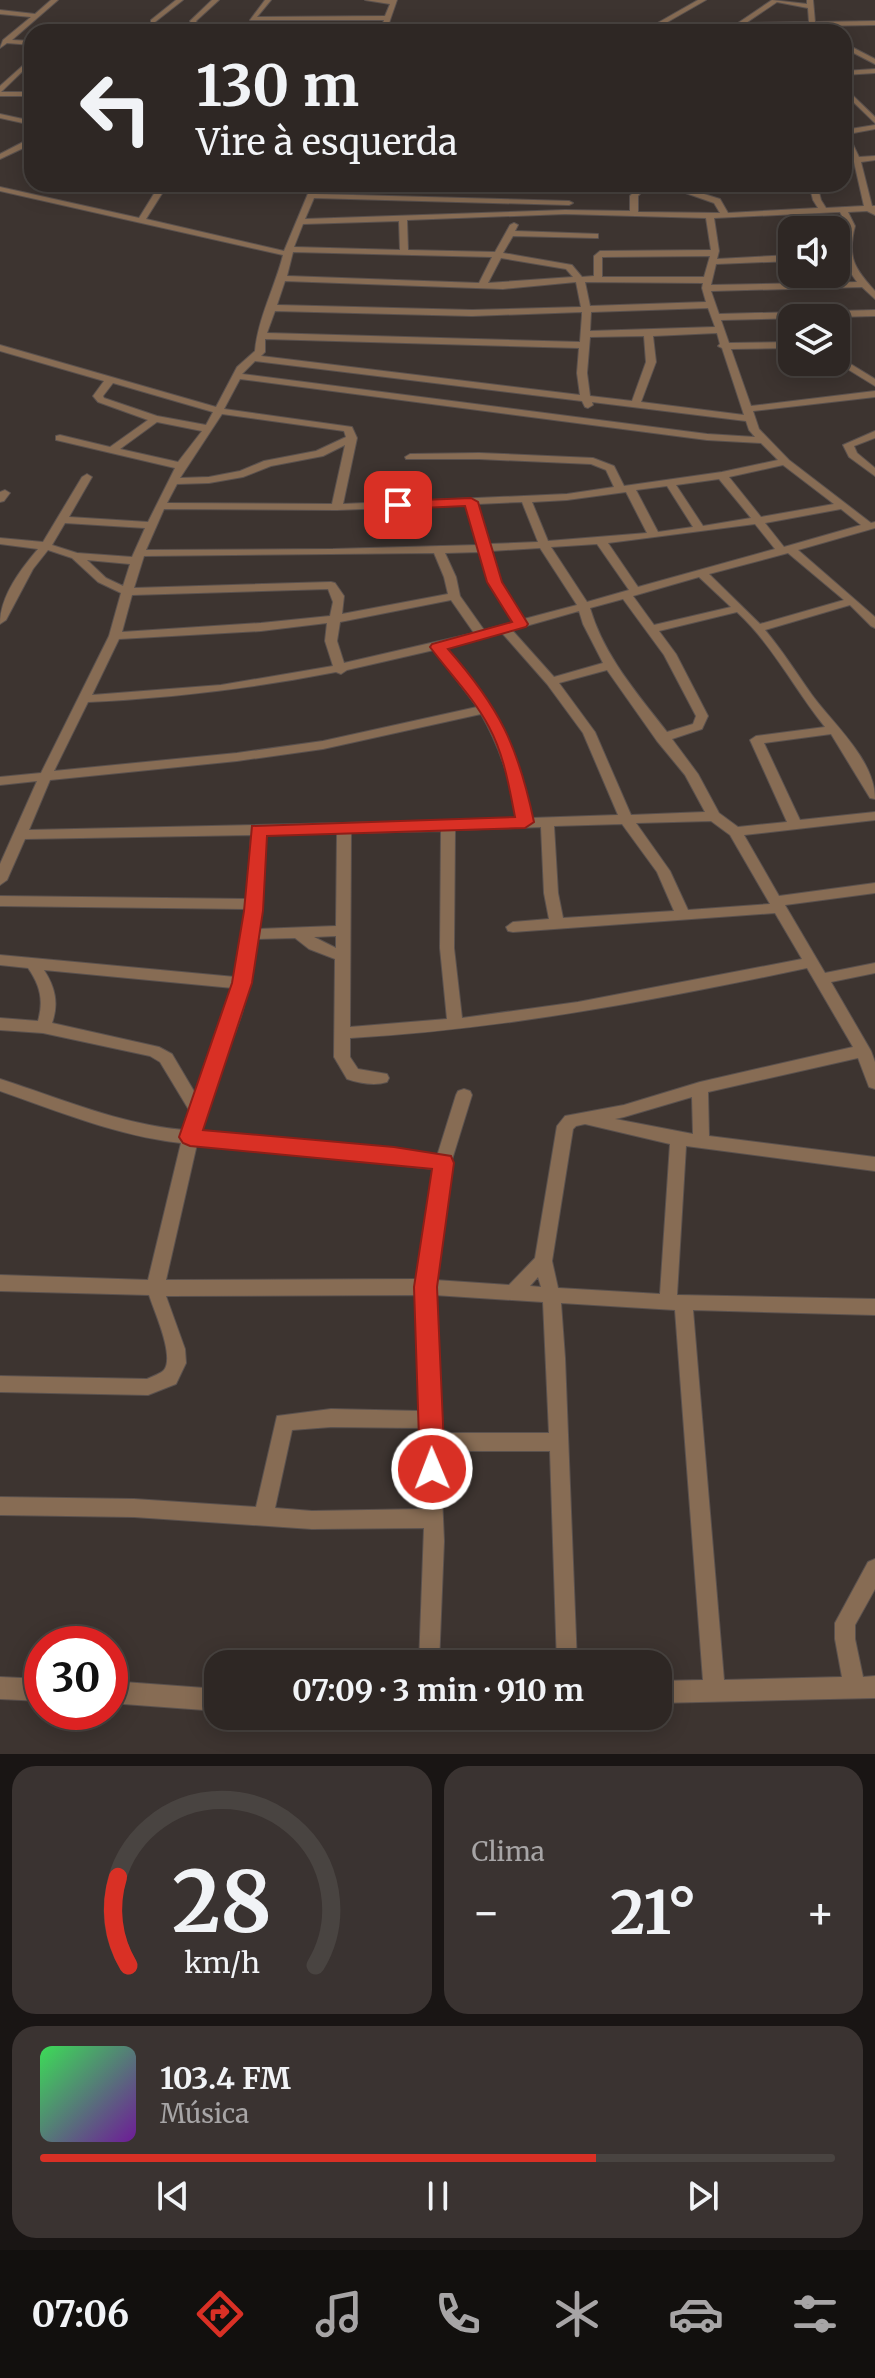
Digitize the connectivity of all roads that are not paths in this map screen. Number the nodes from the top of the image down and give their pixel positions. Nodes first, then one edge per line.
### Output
1 (55, 0) edge
2 (180, 0) edge
3 (216, 0) edge
4 (268, 0) edge
5 (368, 0) edge
6 (703, 0) edge
7 (776, 0) edge
8 (393, 1) edge
9 (810, 4) edge
10 (167, 10) junction
11 (0, 12) edge
12 (179, 13) dead end
13 (38, 16) junction
14 (387, 18) junction
15 (153, 21) dead end
16 (28, 24) edge
17 (189, 24) edge
18 (385, 24) edge
19 (660, 24) edge
20 (740, 24) edge
21 (812, 24) joint
22 (875, 26) edge
23 (24, 27) edge
24 (3, 43) edge
25 (24, 43) edge
26 (852, 49) edge
27 (875, 62) edge
28 (24, 67) edge
29 (875, 71) edge
30 (852, 72) edge
31 (0, 92) edge
32 (24, 94) edge
33 (852, 97) edge
34 (0, 116) edge
35 (12, 118) junction
36 (24, 121) edge
37 (875, 121) edge
38 (0, 124) edge
39 (875, 127) edge
40 (852, 131) edge
41 (24, 145) edge
42 (852, 150) edge
43 (0, 157) edge
44 (875, 158) edge
45 (852, 161) edge
46 (857, 161) junction
47 (0, 189) edge
48 (159, 192) edge
49 (313, 192) edge
50 (576, 192) edge
51 (638, 192) edge
52 (692, 192) edge
53 (815, 192) edge
54 (312, 196) junction
55 (567, 208) junction
56 (843, 210) junction
57 (873, 210) edge
58 (824, 211) junction
59 (513, 213) junction
60 (634, 214) junction
61 (725, 215) junction
62 (710, 216) junction
63 (846, 216) edge
64 (403, 219) junction
65 (141, 221) junction
66 (299, 222) junction
67 (511, 233) junction
68 (595, 236) dead end
69 (288, 251) junction
70 (404, 253) junction
71 (499, 255) junction
72 (713, 258) junction
73 (778, 258) edge
74 (850, 263) edge
75 (282, 278) junction
76 (579, 279) junction
77 (598, 279) junction
78 (706, 284) junction
79 (864, 284) junction
80 (463, 285) junction
81 (482, 285) junction
82 (875, 296) edge
83 (711, 305) junction
84 (586, 307) junction
85 (271, 308) junction
86 (450, 312) junction
87 (875, 313) edge
88 (718, 317) junction
89 (719, 330) junction
90 (648, 333) junction
91 (261, 336) junction
92 (279, 338) junction
93 (585, 340) junction
94 (778, 345) edge
95 (723, 346) junction
96 (0, 348) edge
97 (254, 358) junction
98 (325, 367) junction
99 (850, 367) edge
100 (237, 376) junction
101 (111, 379) junction
102 (875, 383) edge
103 (875, 394) edge
104 (585, 399) junction
105 (635, 405) junction
106 (219, 411) junction
107 (748, 413) junction
108 (155, 419) junction
109 (599, 422) junction
110 (209, 429) junction
111 (875, 434) edge
112 (60, 438) dead end
113 (352, 438) junction
114 (762, 440) junction
115 (112, 450) junction
116 (410, 457) dead end
117 (785, 462) junction
118 (181, 466) junction
119 (875, 473) edge
120 (722, 475) junction
121 (87, 477) dead end
122 (173, 481) junction
123 (670, 483) junction
124 (625, 490) junction
125 (526, 499) junction
126 (471, 502) junction
127 (160, 506) junction
128 (842, 506) junction
129 (337, 507) junction
130 (61, 520) junction
131 (756, 521) junction
132 (152, 525) junction
133 (872, 526) edge
134 (700, 529) junction
135 (654, 535) junction
136 (600, 540) junction
137 (0, 541) edge
138 (543, 543) junction
139 (45, 546) junction
140 (483, 547) junction
141 (438, 549) junction
142 (786, 550) junction
143 (76, 556) junction
144 (138, 557) junction
145 (701, 573) junction
146 (128, 592) junction
147 (631, 593) junction
148 (454, 596) junction
149 (852, 601) junction
150 (584, 607) junction
151 (739, 608) junction
152 (336, 619) junction
153 (0, 620) edge
154 (521, 624) junction
155 (875, 624) edge
156 (758, 628) junction
157 (505, 629) junction
158 (653, 629) junction
159 (481, 635) junction
160 (115, 636) junction
161 (438, 647) junction
162 (610, 665) junction
163 (341, 670) junction
164 (551, 681) junction
165 (83, 699) junction
166 (486, 709) junction
167 (835, 730) junction
168 (662, 738) junction
169 (46, 775) junction
170 (0, 781) edge
171 (875, 795) edge
172 (714, 816) junction
173 (875, 816) edge
174 (626, 819) junction
175 (547, 821) junction
176 (525, 822) junction
177 (795, 824) junction
178 (448, 826) junction
179 (344, 828) junction
180 (258, 830) junction
181 (735, 832) junction
182 (21, 835) junction
183 (7, 848) edge
184 (0, 880) edge
185 (875, 888) edge
186 (0, 901) edge
187 (254, 904) junction
188 (778, 905) junction
189 (683, 915) junction
190 (557, 924) junction
191 (513, 927) dead end
192 (343, 931) junction
193 (249, 934) junction
194 (300, 934) junction
195 (342, 956) junction
196 (0, 960) edge
197 (813, 962) junction
198 (32, 963) junction
199 (875, 968) edge
200 (821, 979) junction
201 (242, 983) junction
202 (0, 1024) edge
203 (455, 1024) junction
204 (43, 1027) junction
205 (341, 1033) junction
206 (863, 1051) junction
207 (381, 1078) dead end
208 (875, 1082) edge
209 (0, 1085) edge
210 (700, 1088) junction
211 (464, 1095) dead end
212 (197, 1110) junction
213 (584, 1118) junction
214 (190, 1137) junction
215 (678, 1139) junction
216 (701, 1142) junction
217 (443, 1163) junction
218 (875, 1164) edge
219 (543, 1261) junction
220 (0, 1283) edge
221 (425, 1287) junction
222 (155, 1288) junction
223 (514, 1291) junction
224 (551, 1293) junction
225 (675, 1302) junction
226 (875, 1307) edge
227 (0, 1384) edge
228 (431, 1420) junction
229 (432, 1442) junction
230 (557, 1442) junction
231 (0, 1506) edge
232 (264, 1515) junction
233 (434, 1518) junction
234 (875, 1569) edge
235 (429, 1650) edge
236 (566, 1650) edge
237 (865, 1687) edge
238 (0, 1688) edge
239 (24, 1689) edge
240 (714, 1691) junction
241 (672, 1692) edge
242 (128, 1693) edge
243 (204, 1699) edge

1 - 13 street
2 - 10 street
3 - 17 street
4 - 14 street
5 - 8 street
6 - 19 street
7 - 9 street
7 - 20 street
8 - 14 street
9 - 21 street
10 - 12 street
10 - 15 street
11 - 13 street
13 - 16 street
14 - 18 street
21 - 22 street
23 - 24 street
24 - 25 street
26 - 27 street
28 - 31 street
29 - 30 street
31 - 32 street
33 - 37 street
34 - 35 street
35 - 36 street
35 - 38 street
39 - 40 street
41 - 43 street
42 - 46 street
44 - 46 street
45 - 46 street
46 - 57 street
47 - 65 street
48 - 65 street
49 - 54 street
50 - 55 street
51 - 60 street
52 - 61 street
53 - 58 street
54 - 55 street
54 - 66 street
55 - 59 street
55 - 60 street
56 - 57 street
56 - 58 street
56 - 63 street
58 - 61 street
59 - 64 street
59 - 67 street
60 - 62 street
61 - 62 street
62 - 72 street
64 - 66 street
64 - 70 street
65 - 69 street
66 - 69 street
67 - 68 street
67 - 71 street
69 - 70 street
69 - 75 street
70 - 71 street
71 - 76 street
71 - 81 street
72 - 73 street
72 - 77 street
72 - 78 street
74 - 79 street
75 - 80 street
75 - 85 street
76 - 77 street
76 - 81 street
76 - 84 street
77 - 78 street
78 - 79 street
78 - 83 street
79 - 82 street
80 - 81 street
80 - 86 street
83 - 84 street
83 - 88 street
84 - 86 street
84 - 93 street
85 - 86 street
85 - 91 street
87 - 88 street
88 - 89 street
89 - 90 street
89 - 95 street
90 - 93 street
90 - 105 street
91 - 92 street
91 - 97 street
92 - 93 street
92 - 98 street
93 - 104 street
94 - 95 street
95 - 107 street
96 - 101 street
97 - 98 street
97 - 100 street
98 - 104 street
99 - 102 street
100 - 106 street
100 - 109 street
101 - 106 street
101 - 108 street
103 - 107 street
104 - 105 street
104 - 109 street
105 - 107 street
106 - 110 street
106 - 113 street
107 - 114 street
108 - 110 street
108 - 115 street
109 - 114 street
110 - 118 street
111 - 119 street
112 - 115 street
113 - 122 street
113 - 129 street
114 - 117 street
115 - 118 street
116 - 124 street
117 - 120 street
117 - 128 street
118 - 122 street
120 - 123 street
120 - 131 street
121 - 130 street
122 - 127 street
123 - 124 street
123 - 134 street
124 - 125 street
124 - 135 street
125 - 126 street
125 - 138 street
126 - 129 street
126 - 140 street
127 - 129 street
127 - 132 street
128 - 131 street
128 - 133 street
130 - 132 street
130 - 139 street
131 - 134 street
131 - 142 street
132 - 144 street
133 - 142 street
134 - 135 street
135 - 136 street
136 - 138 street
136 - 147 street
137 - 139 street
138 - 140 street
138 - 150 street
139 - 143 street
139 - 153 street
140 - 141 street
140 - 154 street
141 - 144 street
141 - 148 street
142 - 145 street
142 - 149 street
143 - 144 street
143 - 146 street
144 - 146 street
145 - 147 street
145 - 151 street
146 - 152 street
146 - 160 street
147 - 150 street
147 - 158 street
148 - 152 street
148 - 159 street
149 - 155 street
149 - 156 street
150 - 154 street
150 - 162 street
151 - 156 street
151 - 158 street
152 - 160 street
152 - 163 street
154 - 157 street
156 - 167 street
157 - 159 street
157 - 164 street
158 - 168 street
159 - 161 street
160 - 165 street
161 - 163 street
161 - 166 street
162 - 164 street
162 - 168 street
163 - 165 street
164 - 174 street
165 - 169 street
166 - 169 street
166 - 176 street
167 - 171 street
167 - 177 street
168 - 172 street
169 - 170 street
169 - 182 street
172 - 174 street
172 - 181 street
173 - 177 street
174 - 175 street
174 - 189 street
175 - 176 street
175 - 190 street
176 - 178 street
177 - 181 street
178 - 179 street
178 - 203 street
179 - 180 street
179 - 192 street
180 - 182 street
180 - 187 street
181 - 188 street
182 - 183 street
183 - 184 street
185 - 188 street
186 - 187 street
187 - 193 street
188 - 189 street
188 - 197 street
189 - 190 street
190 - 191 street
192 - 194 street
192 - 195 street
193 - 194 street
193 - 201 street
194 - 195 street
195 - 205 street
196 - 198 street
197 - 200 street
197 - 203 street
198 - 201 street
198 - 204 street
199 - 200 street
200 - 206 street
201 - 212 street
202 - 204 street
203 - 205 street
204 - 212 street
205 - 207 street
206 - 208 street
206 - 210 street
209 - 214 street
210 - 213 street
210 - 216 street
211 - 217 street
212 - 214 street
213 - 215 street
213 - 219 street
214 - 217 street
214 - 222 street
215 - 216 street
215 - 225 street
216 - 218 street
217 - 221 street
219 - 223 street
219 - 224 street
220 - 222 street
221 - 222 street
221 - 223 street
221 - 228 street
222 - 227 street
223 - 224 street
224 - 225 street
224 - 230 street
225 - 226 street
225 - 240 street
228 - 229 street
228 - 232 street
229 - 230 street
229 - 233 street
230 - 236 street
231 - 232 street
232 - 233 street
233 - 235 street
234 - 237 street
237 - 240 street
238 - 239 street
240 - 241 street
242 - 243 street

